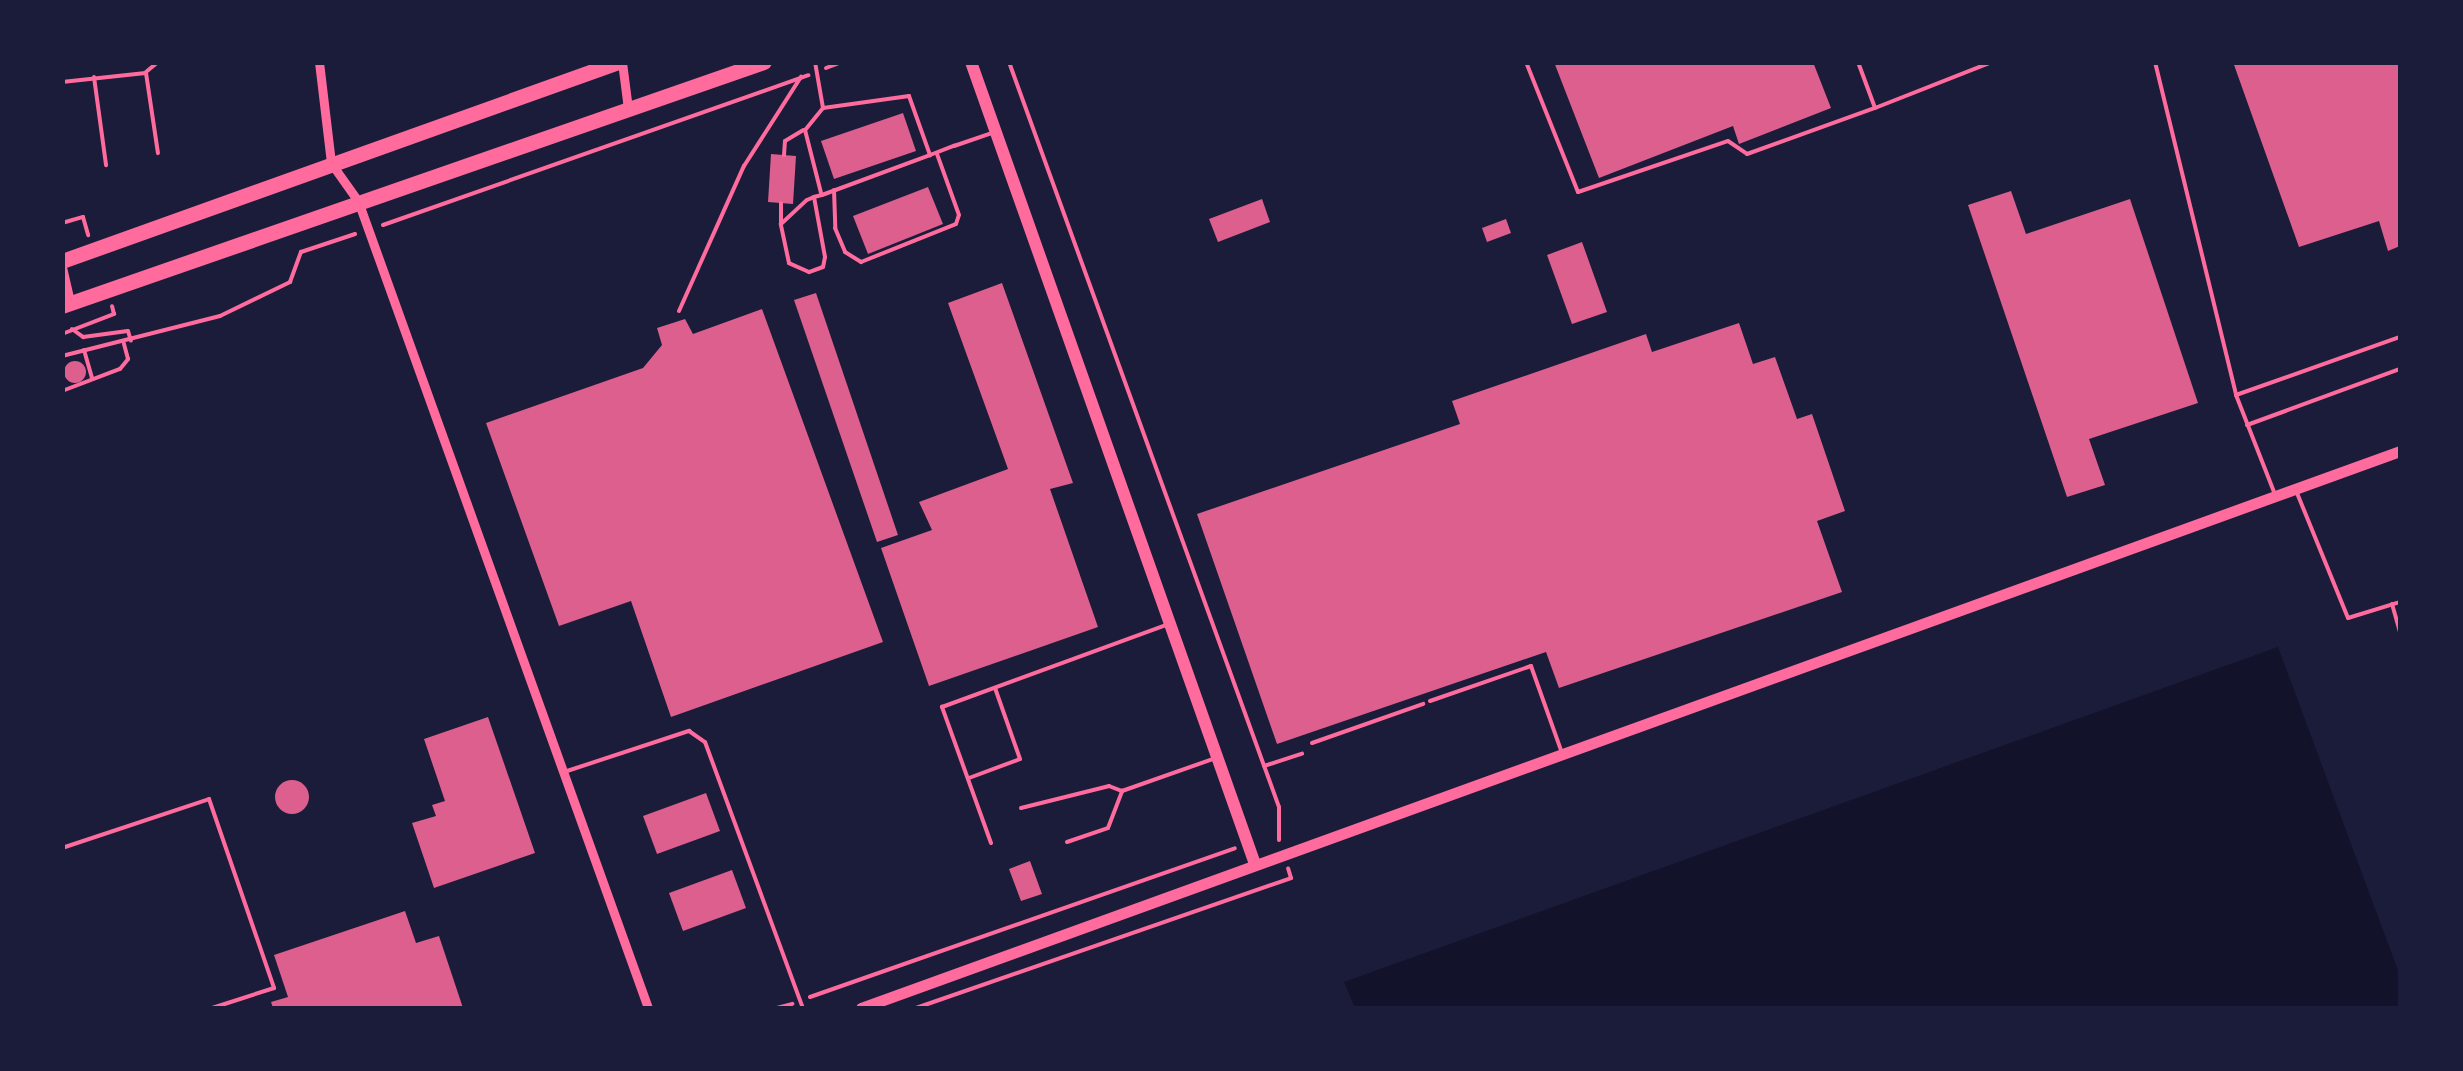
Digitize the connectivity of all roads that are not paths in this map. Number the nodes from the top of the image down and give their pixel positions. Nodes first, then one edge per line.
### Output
1 (158, 62) edge
2 (319, 62) edge
3 (620, 62) edge
4 (764, 62) edge
5 (815, 62) edge
6 (971, 62) edge
7 (1526, 62) edge
8 (1858, 62) edge
9 (1992, 62) edge
10 (2154, 62) edge
11 (146, 73) junction
12 (94, 77) junction
13 (62, 82) edge
14 (823, 108) junction
15 (1875, 108) junction
16 (628, 109) junction
17 (805, 130) junction
18 (995, 132) junction
19 (158, 153) dead end
20 (934, 154) junction
21 (784, 155) dead end
22 (332, 163) junction
23 (106, 165) dead end
24 (834, 190) junction
25 (822, 194) junction
26 (810, 199) junction
27 (358, 201) junction
28 (781, 203) dead end
29 (781, 224) junction
30 (62, 264) edge
31 (66, 305) edge
32 (2400, 337) edge
33 (2400, 369) edge
34 (2236, 394) junction
35 (2247, 425) junction
36 (2400, 451) edge
37 (2295, 489) junction
38 (2276, 496) junction
39 (2400, 602) edge
40 (2392, 604) junction
41 (1171, 624) junction
42 (2400, 632) edge
43 (1528, 659) dead end
44 (1530, 666) junction
45 (995, 688) junction
46 (1430, 702) dead end
47 (1423, 704) dead end
48 (1312, 743) dead end
49 (1562, 753) junction
50 (1218, 758) junction
51 (562, 772) junction
52 (969, 778) junction
53 (1122, 790) junction
54 (1021, 808) dead end
55 (1067, 842) dead end
56 (991, 843) dead end
57 (62, 848) edge
58 (1255, 864) junction
59 (212, 1008) edge
60 (648, 1008) edge
61 (803, 1008) edge
62 (861, 1008) edge

1 - 11 lane
2 - 22 street
3 - 16 street
3 - 22 highway
4 - 16 highway
5 - 14 lane
6 - 18 main road
7 - 15 lane
8 - 15 lane
9 - 15 lane
10 - 34 lane
11 - 12 lane
11 - 19 lane
12 - 13 lane
12 - 23 lane
14 - 17 lane
14 - 20 lane
16 - 27 highway
17 - 21 lane
17 - 25 lane
18 - 20 lane
18 - 41 main road
20 - 24 lane
20 - 24 lane
22 - 27 street
22 - 30 highway
24 - 25 lane
25 - 26 lane
26 - 29 lane
26 - 29 lane
27 - 31 highway
27 - 51 street
28 - 29 lane
30 - 31 street
32 - 34 lane
33 - 35 lane
34 - 35 lane
35 - 38 lane
36 - 37 street
37 - 38 street
37 - 40 lane
38 - 49 street
39 - 40 lane
40 - 42 lane
41 - 45 lane
41 - 50 main road
43 - 44 lane
44 - 46 lane
44 - 49 lane
45 - 52 lane
45 - 52 lane
47 - 48 lane
49 - 58 street
50 - 53 lane
50 - 58 main road
51 - 60 street
51 - 61 lane
52 - 56 lane
53 - 54 lane
53 - 55 lane
57 - 59 lane
58 - 62 street

